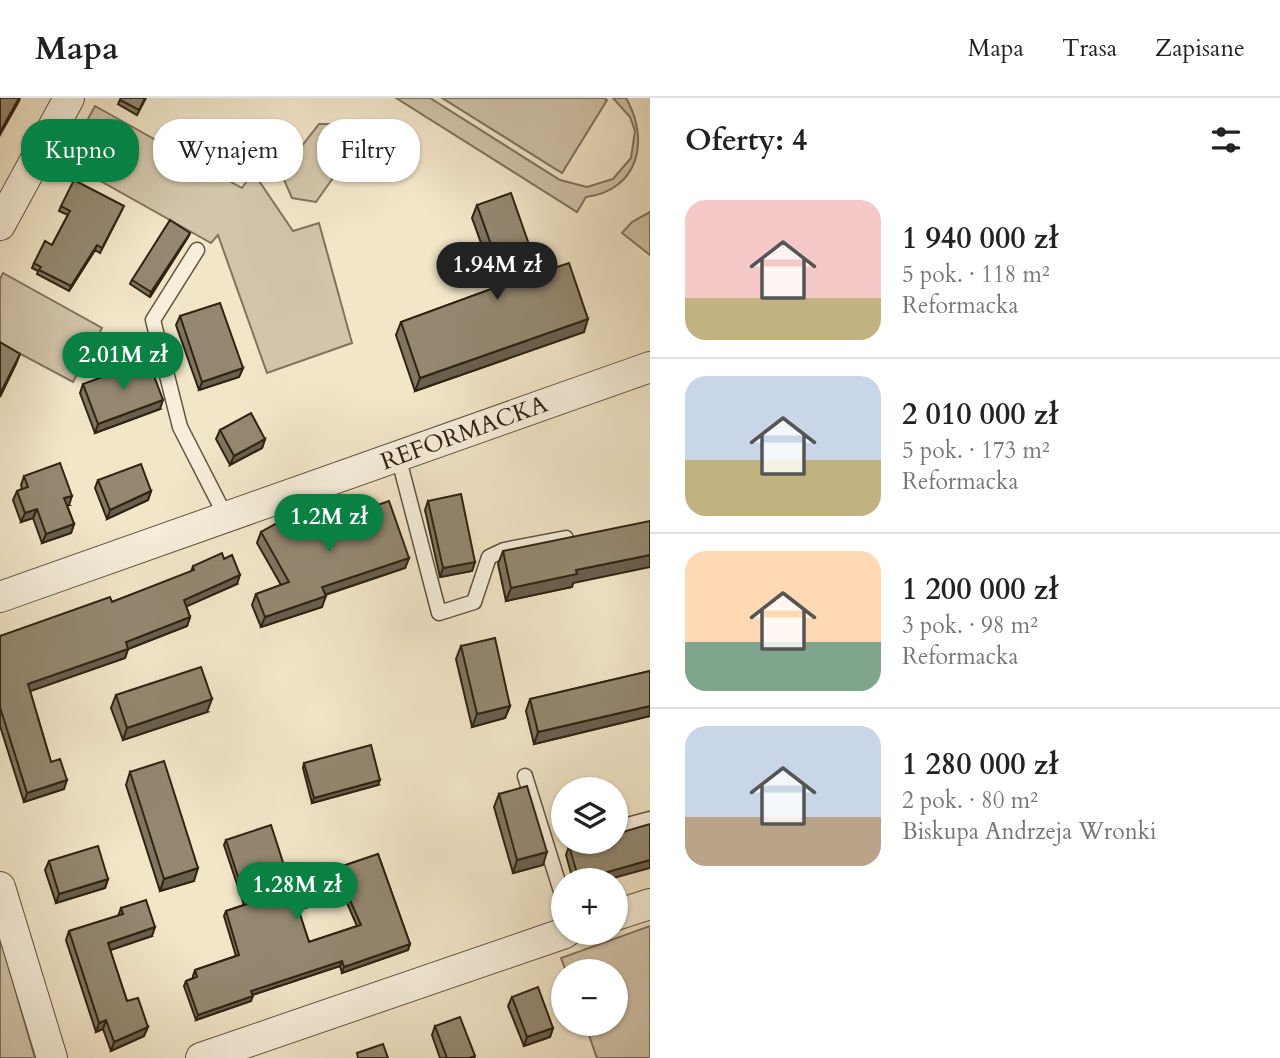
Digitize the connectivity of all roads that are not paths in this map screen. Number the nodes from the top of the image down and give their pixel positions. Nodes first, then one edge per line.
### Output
1 (69, 98) edge
2 (0, 225) edge
3 (197, 250) dead end
4 (650, 367) edge
5 (398, 456) junction
6 (226, 517) junction
7 (584, 535) edge
8 (0, 597) edge
9 (525, 776) dead end
10 (650, 819) edge
11 (628, 825) edge
12 (554, 868) edge
13 (0, 887) edge
14 (650, 904) edge
15 (628, 911) edge
16 (551, 938) edge
17 (52, 1058) edge
18 (201, 1058) edge

1 - 2 street
3 - 6 lane
4 - 5 street, REFORMACKA
5 - 6 street, REFORMACKA
5 - 7 lane
6 - 8 street, REFORMACKA
9 - 12 lane
10 - 11 lane
13 - 17 street
14 - 15 street
16 - 18 street

